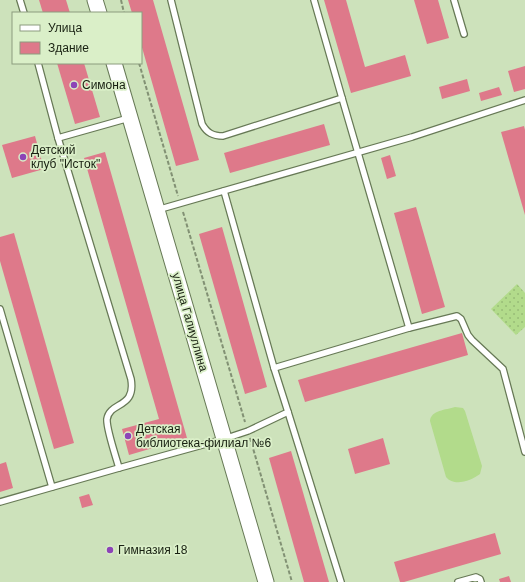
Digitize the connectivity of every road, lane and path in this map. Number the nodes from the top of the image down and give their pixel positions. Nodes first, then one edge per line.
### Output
1 (20, 0) edge
2 (95, 0) edge
3 (121, 0) edge
4 (171, 0) edge
5 (314, 0) edge
6 (454, 0) edge
7 (24, 12) edge
8 (99, 12) edge
9 (124, 12) edge
10 (464, 34) dead end
11 (38, 64) edge
12 (114, 64) edge
13 (139, 64) edge
14 (342, 98) junction
15 (525, 100) edge
16 (130, 118) junction
17 (58, 138) junction
18 (358, 152) junction
19 (224, 191) junction
20 (181, 204) junction
21 (157, 210) junction
22 (0, 309) edge
23 (409, 328) junction
24 (274, 368) junction
25 (288, 412) junction
26 (248, 431) junction
27 (224, 439) junction
28 (525, 452) edge
29 (119, 468) junction
30 (52, 487) junction
31 (0, 502) edge
32 (266, 582) edge
33 (292, 582) edge
34 (341, 582) edge
35 (458, 582) edge
36 (481, 582) edge

1 - 7 lane
2 - 8 street
3 - 9 path
4 - 14 lane
5 - 14 lane
6 - 10 lane
11 - 17 lane
12 - 16 street, улица Галиуллина
13 - 20 path
14 - 18 lane
15 - 18 lane
16 - 17 lane
16 - 21 street, улица Галиуллина
17 - 29 lane
18 - 19 lane
18 - 23 lane
19 - 20 lane
19 - 24 lane
20 - 21 lane
20 - 26 path
21 - 27 street, улица Галиуллина
22 - 30 lane
23 - 24 lane
23 - 28 lane
24 - 25 lane
25 - 26 lane
25 - 34 lane
26 - 27 lane
26 - 33 path
27 - 29 lane
27 - 32 street, улица Галиуллина
29 - 30 lane
30 - 31 lane
35 - 36 lane

